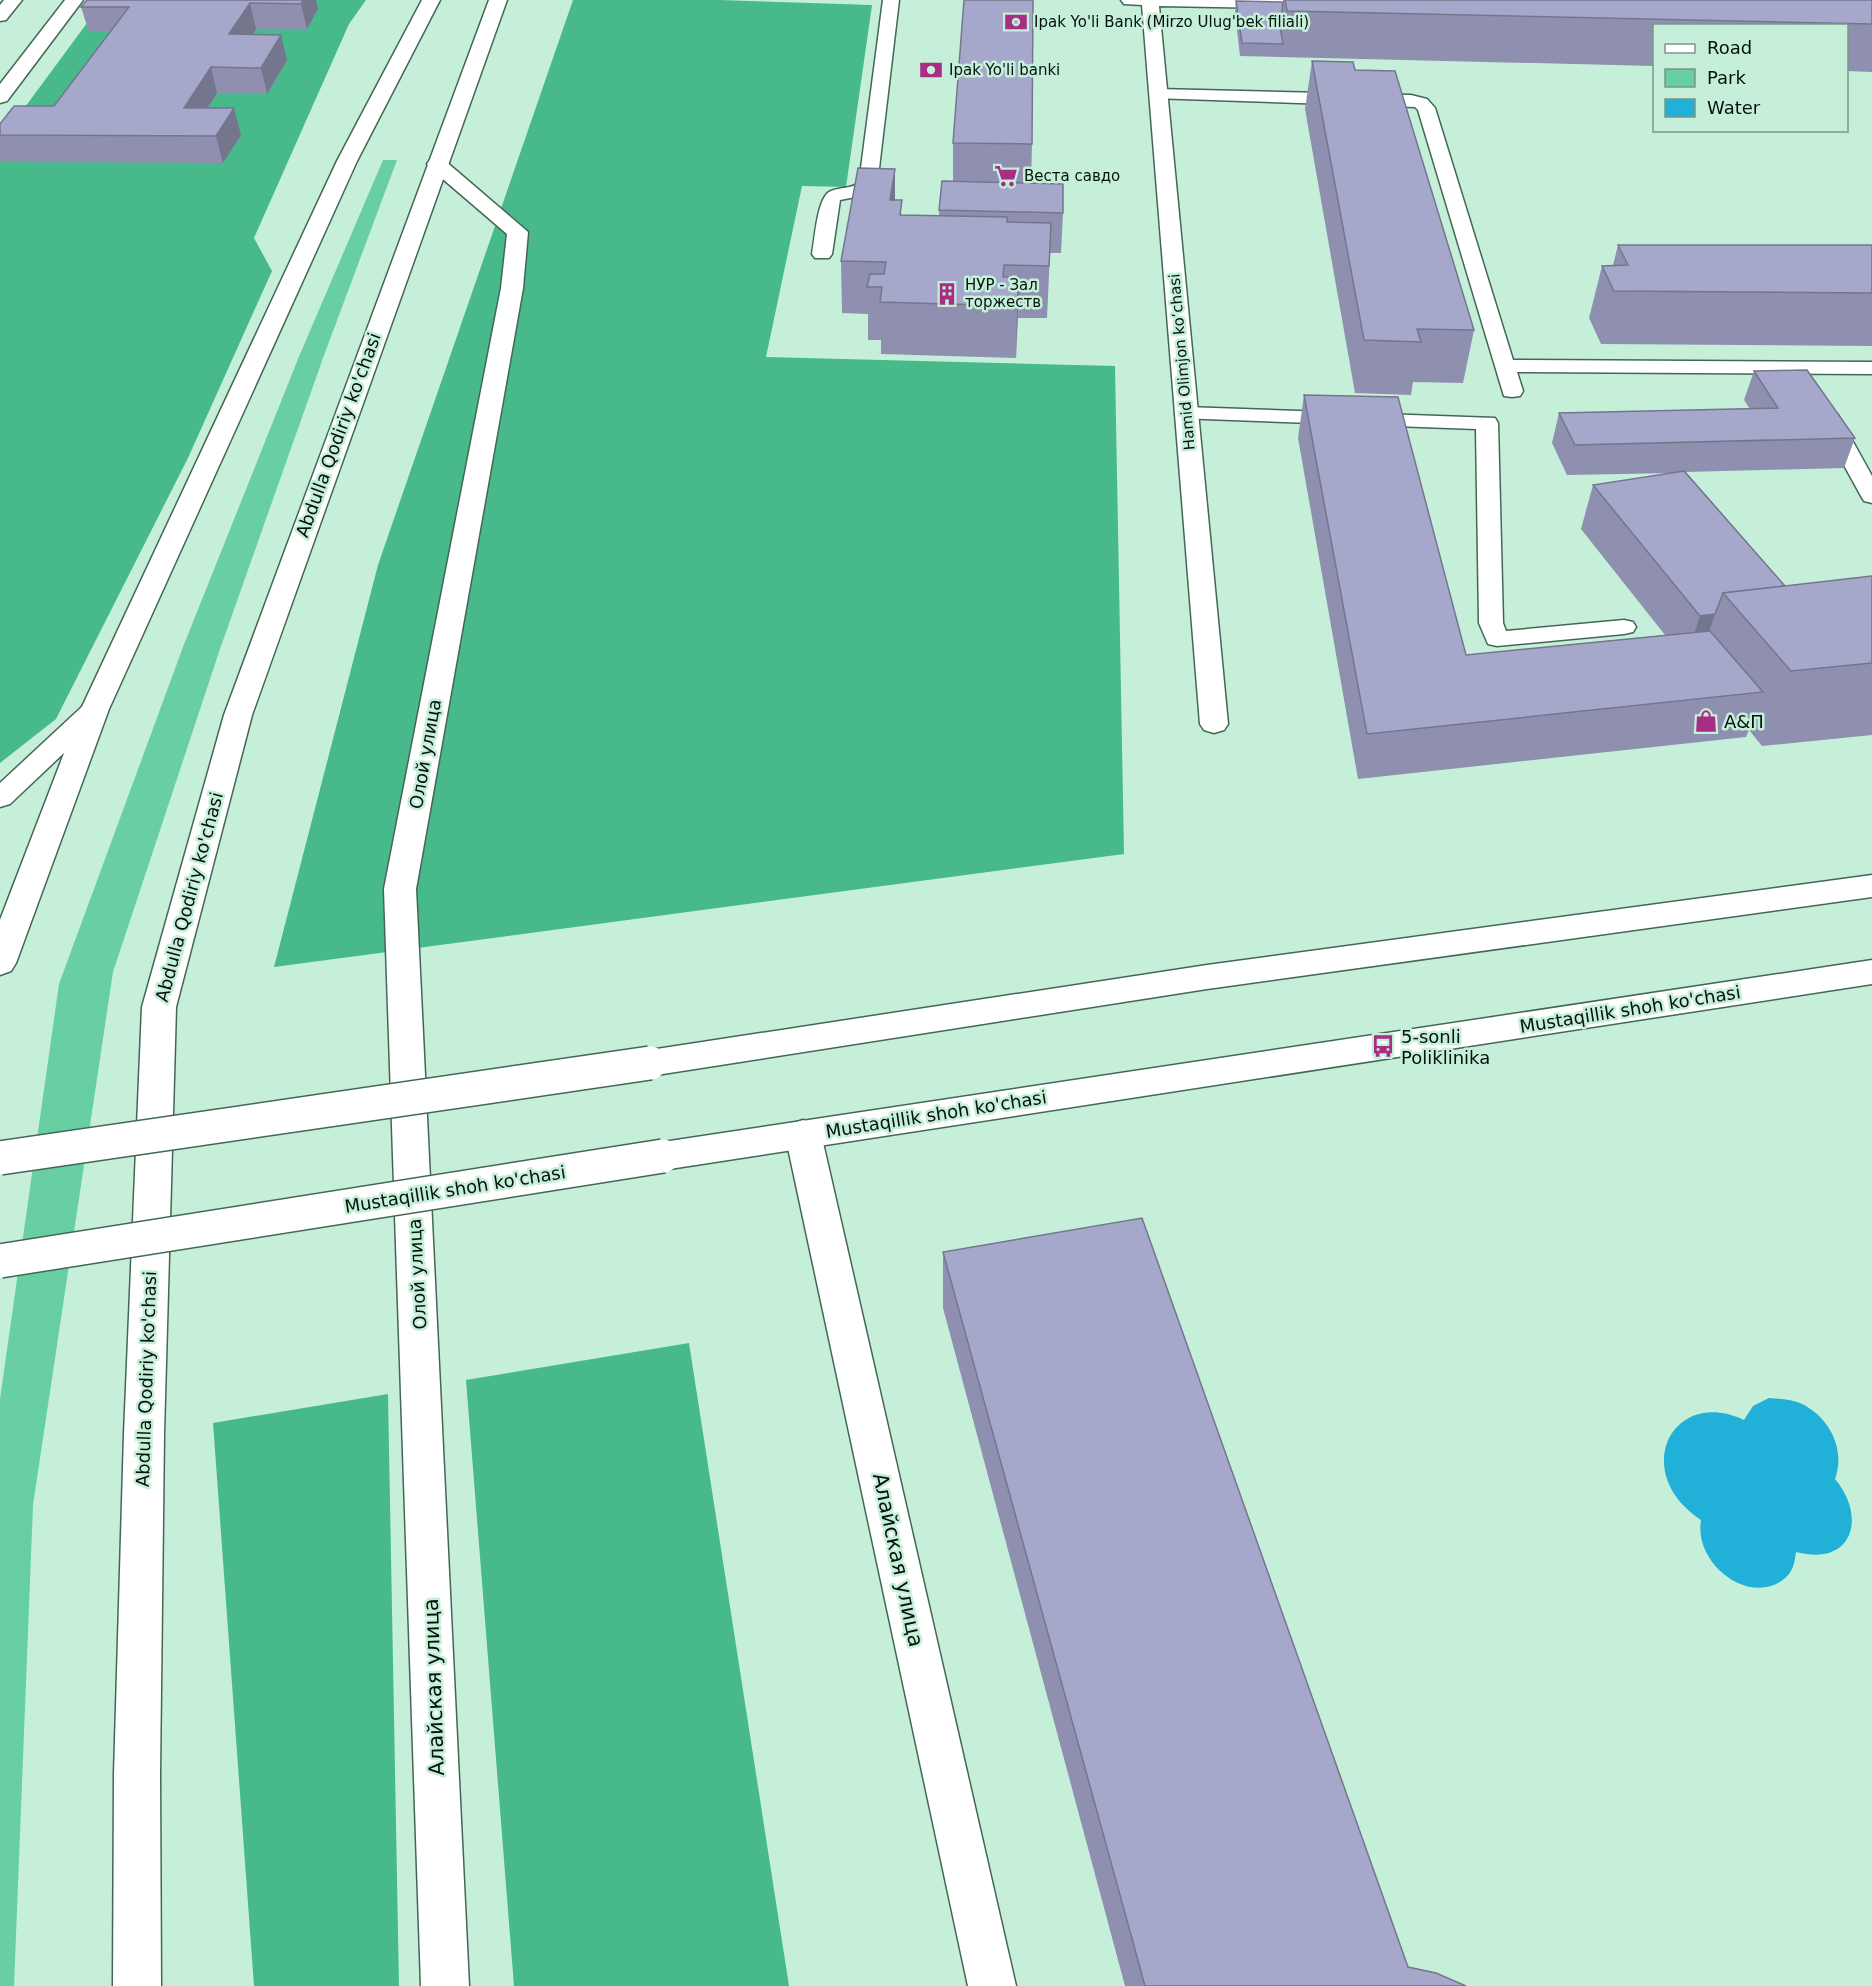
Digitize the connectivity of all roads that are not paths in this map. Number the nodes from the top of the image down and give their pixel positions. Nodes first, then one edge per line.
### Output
1 (13, 0) edge
2 (74, 0) edge
3 (431, 0) edge
4 (498, 0) edge
5 (891, 0) edge
6 (1130, 0) edge
7 (1150, 0) edge
8 (1291, 3) edge
9 (0, 16) edge
10 (1158, 94) junction
11 (0, 97) edge
12 (437, 164) junction
13 (822, 254) dead end
14 (1505, 366) junction
15 (1872, 368) edge
16 (1810, 385) junction
17 (1512, 391) dead end
18 (1186, 413) junction
19 (1872, 496) edge
20 (1624, 627) dead end
21 (95, 709) junction
22 (1214, 724) dead end
23 (0, 798) edge
24 (1872, 886) edge
25 (0, 963) edge
26 (1872, 972) edge
27 (804, 1134) junction
28 (0, 1158) edge
29 (0, 1261) edge
30 (422, 1388) joint
31 (137, 1986) edge
32 (445, 1986) edge
33 (992, 1986) edge

1 - 9 main road
2 - 11 main road
3 - 21 main road
4 - 12 main road, Abdulla Qodiriy ko'chasi
5 - 13 lane
6 - 7 main road
7 - 8 main road
7 - 10 main road, Hamid Olimjon ko’chasi
10 - 14 lane
10 - 18 main road, Hamid Olimjon ko’chasi
12 - 30 main road, Олой улица
12 - 31 main road, Abdulla Qodiriy ko'chasi
14 - 16 lane
14 - 17 lane
15 - 16 lane
16 - 19 lane
18 - 20 lane
18 - 22 main road, Hamid Olimjon ko’chasi
21 - 23 lane
21 - 25 main road
24 - 28 main road, bridge
26 - 27 main road, Mustaqillik shoh ko'chasi
27 - 29 main road, Mustaqillik shoh ko'chasi, bridge
27 - 33 main road, Алайская улица
30 - 32 main road, Алайская улица

